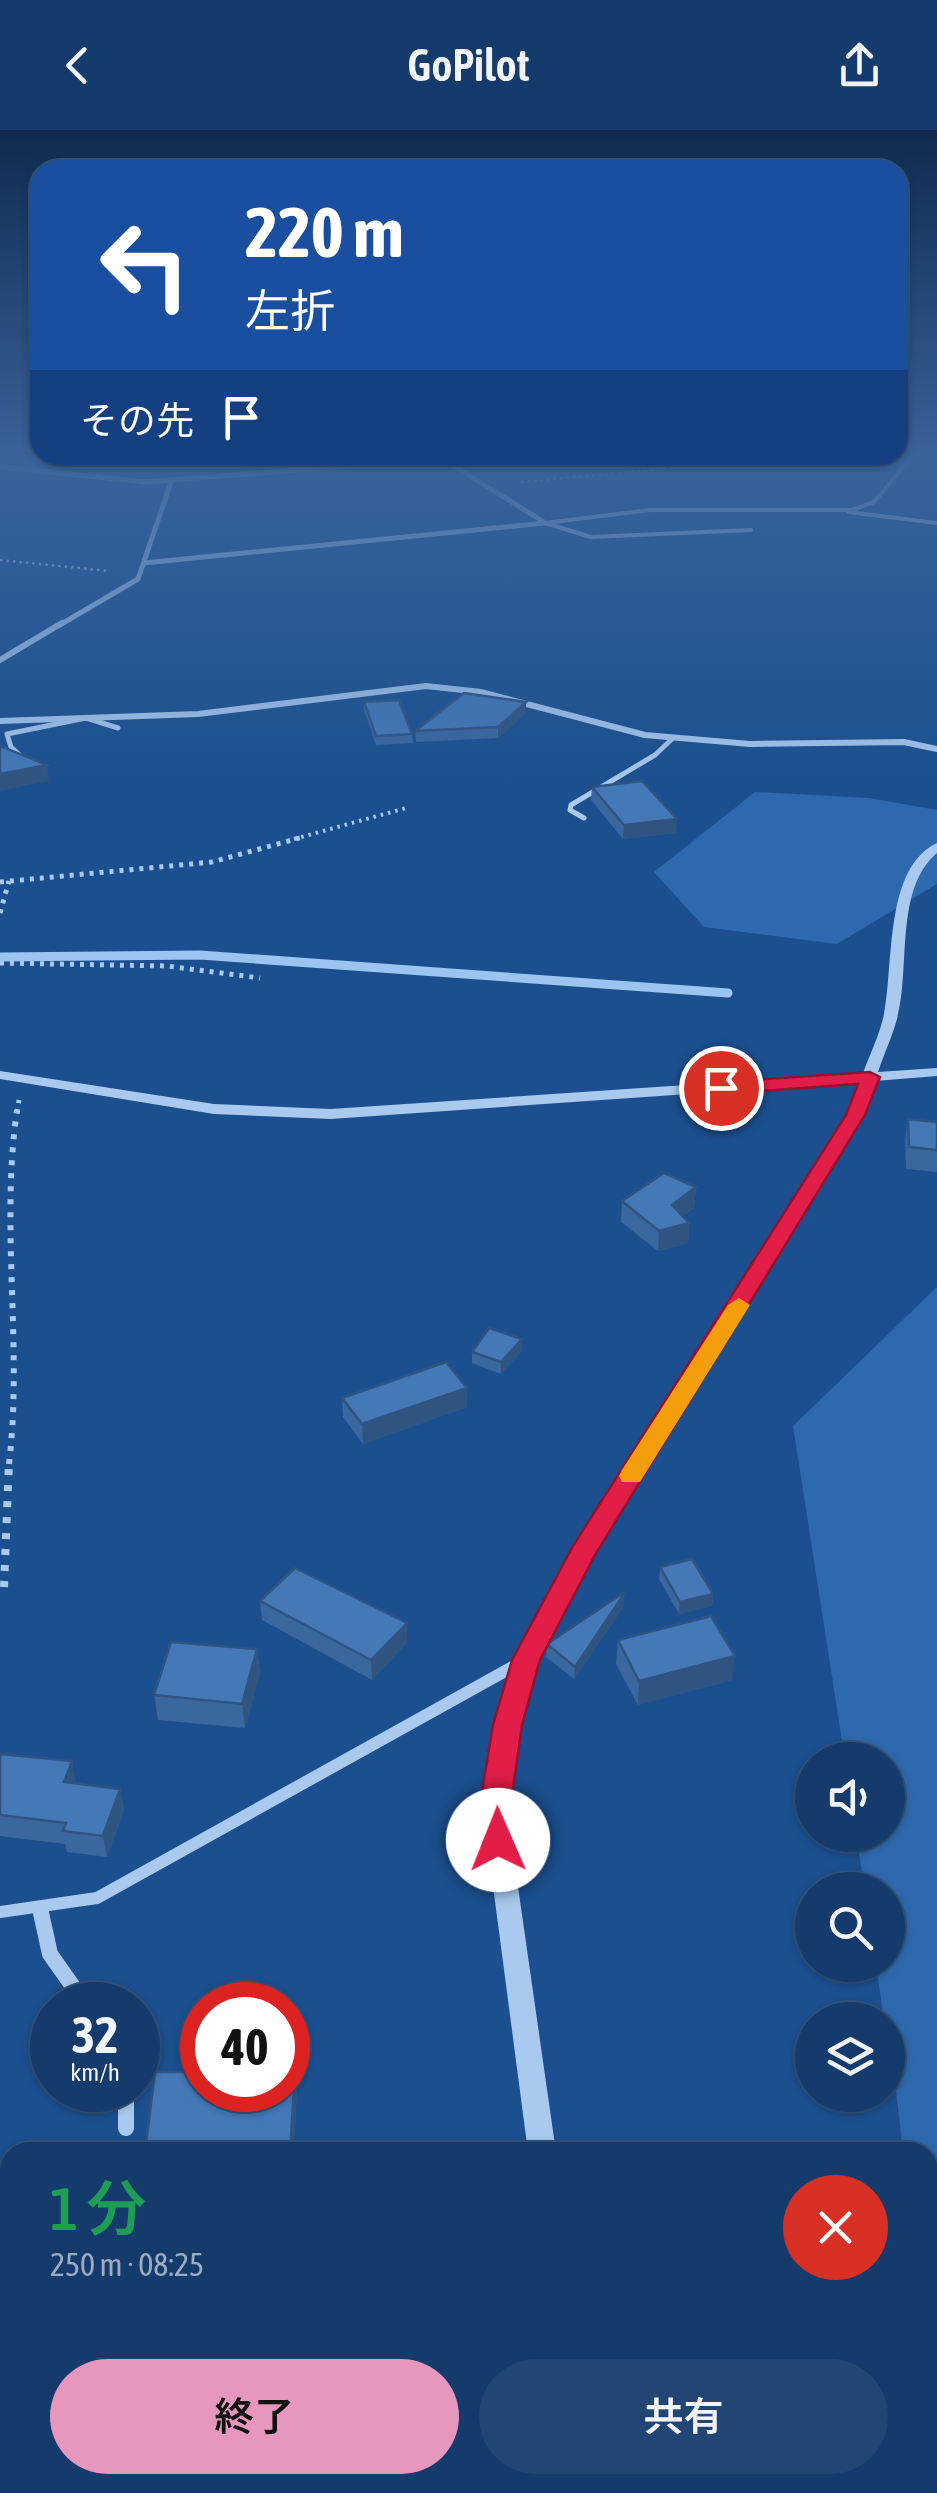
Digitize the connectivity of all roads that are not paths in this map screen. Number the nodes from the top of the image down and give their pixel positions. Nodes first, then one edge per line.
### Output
1 (142, 568) edge
2 (0, 660) edge
3 (86, 718) junction
4 (0, 721) edge
5 (118, 728) dead end
6 (673, 738) junction
7 (937, 748) edge
8 (28, 762) edge
9 (584, 818) dead end
10 (937, 847) edge
11 (937, 1072) edge
12 (0, 1075) edge
13 (870, 1077) junction
14 (526, 1660) junction
15 (40, 1909) junction
16 (0, 1912) edge
17 (70, 1982) edge
18 (126, 2112) edge
19 (126, 2128) dead end
20 (541, 2142) edge

1 - 2 street
3 - 4 street
3 - 5 lane
3 - 6 street
3 - 8 lane
6 - 7 street
6 - 9 lane
10 - 13 street
11 - 13 street
12 - 13 street
13 - 14 street
14 - 15 street
14 - 20 street
15 - 16 street
15 - 17 street
18 - 19 street

